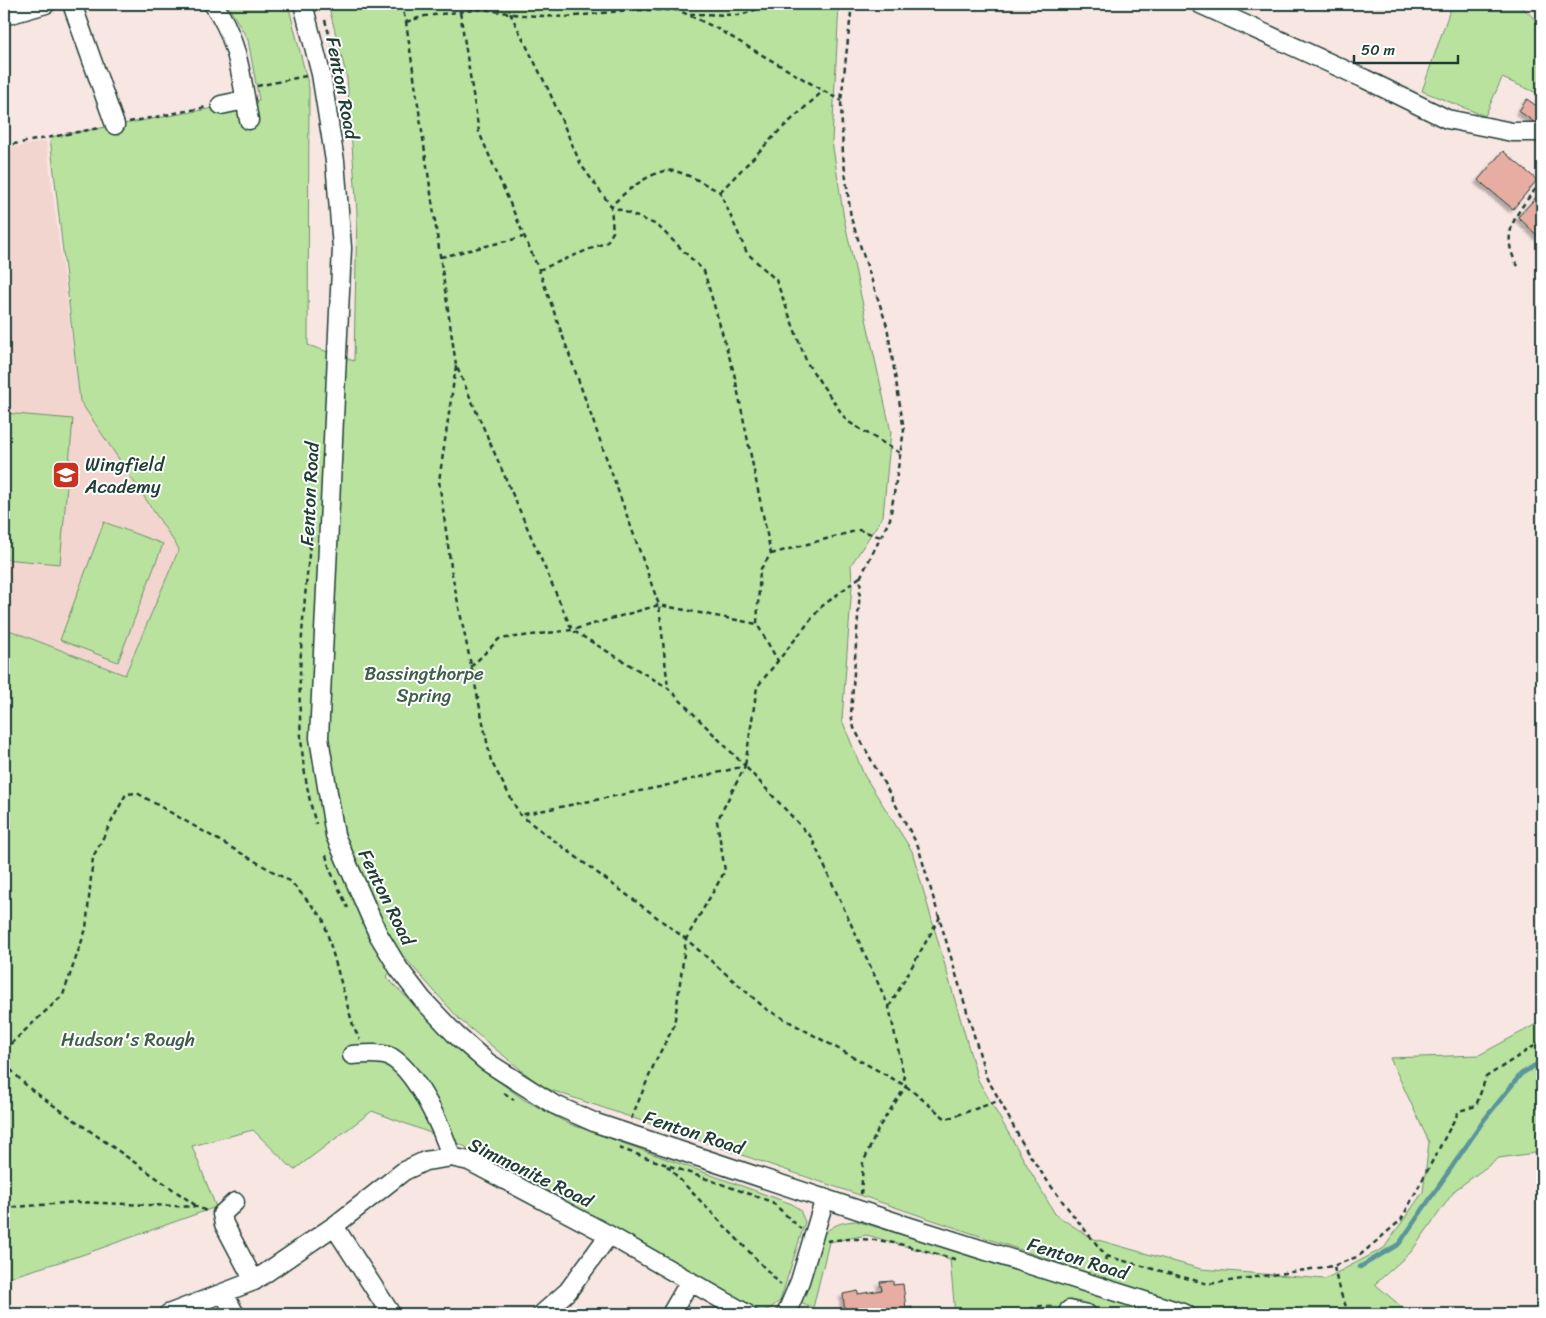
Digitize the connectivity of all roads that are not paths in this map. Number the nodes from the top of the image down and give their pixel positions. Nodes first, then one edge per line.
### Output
1 (46, 4) edge
2 (72, 4) edge
3 (213, 4) edge
4 (303, 4) edge
5 (1200, 4) edge
6 (4, 16) edge
7 (244, 94) junction
8 (221, 105) dead end
9 (249, 120) dead end
10 (115, 125) dead end
11 (1542, 132) edge
12 (361, 1054) road end
13 (451, 1156) junction
14 (824, 1198) junction
15 (228, 1208) road end
16 (334, 1226) junction
17 (609, 1235) junction
18 (254, 1281) junction
19 (690, 1281) junction
20 (224, 1294) junction
21 (788, 1308) edge
22 (1144, 1308) edge
23 (1069, 1310) road end
24 (168, 1314) edge
25 (235, 1314) edge
26 (391, 1314) edge
27 (542, 1314) edge
28 (671, 1314) edge
29 (747, 1314) edge
30 (1088, 1314) edge
31 (1186, 1314) edge

1 - 6 street
2 - 10 street
3 - 7 street
4 - 14 street, Fenton Road
5 - 11 street
7 - 8 street
7 - 9 street
12 - 13 street
13 - 16 street, Simmonite Road
13 - 17 street, Simmonite Road
14 - 21 street
14 - 22 street, Fenton Road
15 - 18 street
16 - 18 street, Simmonite Road
16 - 26 street
17 - 19 street, Simmonite Road
17 - 27 street
18 - 20 street, Simmonite Road
19 - 28 street
19 - 29 street, Simmonite Road
20 - 24 street, Simmonite Road
20 - 25 street
22 - 31 street, Fenton Road
23 - 30 street

